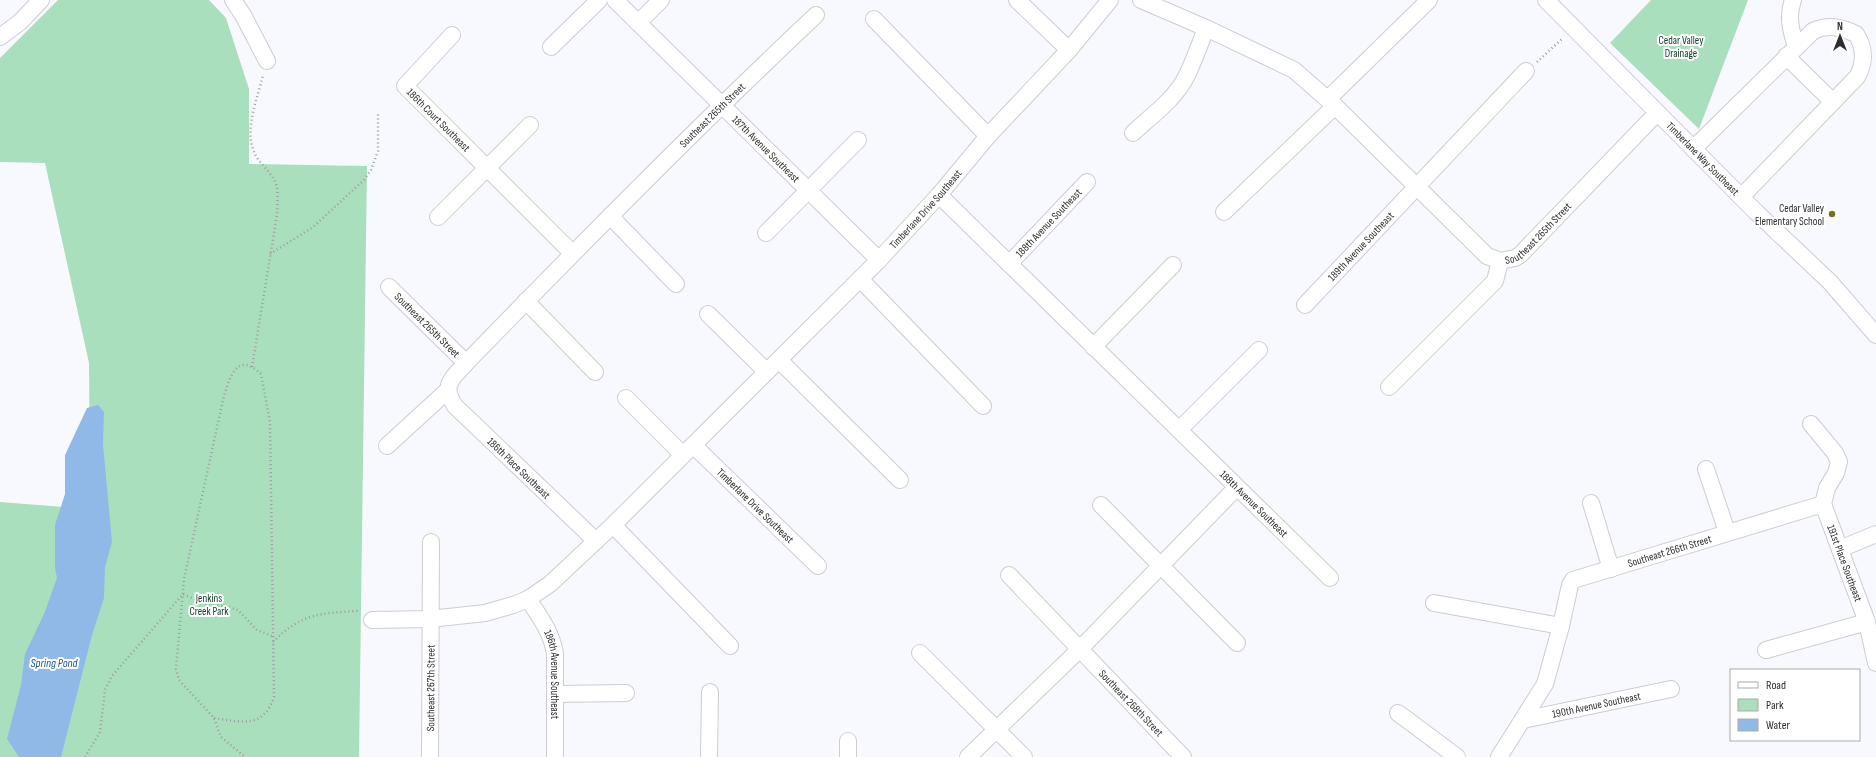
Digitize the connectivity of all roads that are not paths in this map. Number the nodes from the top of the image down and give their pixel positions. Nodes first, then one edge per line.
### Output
1 (41, 0) edge
2 (232, 0) edge
3 (599, 0) edge
4 (661, 0) edge
5 (1017, 0) edge
6 (1110, 0) edge
7 (1141, 0) edge
8 (1429, 0) edge
9 (1546, 0) edge
10 (1793, 0) edge
11 (619, 4) edge
12 (816, 15) dead end
13 (874, 19) dead end
14 (638, 23) junction
15 (1206, 28) junction
16 (452, 35) dead end
17 (0, 37) edge
18 (551, 48) dead end
19 (1069, 50) junction
20 (1791, 52) junction
21 (267, 61) road end
22 (1526, 71) road end
23 (1833, 102) junction
24 (1332, 103) junction
25 (721, 104) junction
26 (1657, 113) junction
27 (530, 125) dead end
28 (1133, 133) dead end
29 (988, 136) junction
30 (858, 140) dead end
31 (1693, 149) junction
32 (487, 168) junction
33 (1087, 182) dead end
34 (1417, 187) junction
35 (809, 190) junction
36 (939, 195) junction
37 (1741, 197) junction
38 (1224, 212) dead end
39 (610, 216) junction
40 (438, 218) dead end
41 (766, 233) dead end
42 (572, 253) junction
43 (879, 260) junction
44 (1500, 261) junction
45 (1009, 264) junction
46 (1173, 265) dead end
47 (860, 279) junction
48 (676, 284) dead end
49 (389, 287) dead end
50 (526, 301) junction
51 (1305, 305) dead end
52 (708, 314) dead end
53 (1876, 335) edge
54 (1093, 347) junction
55 (1259, 350) dead end
56 (779, 360) junction
57 (466, 363) junction
58 (595, 372) dead end
59 (767, 372) junction
60 (1389, 387) dead end
61 (448, 390) junction
62 (626, 398) dead end
63 (983, 406) dead end
64 (1811, 424) dead end
65 (1179, 430) junction
66 (387, 446) dead end
67 (688, 450) junction
68 (1706, 469) dead end
69 (900, 480) dead end
70 (1236, 488) junction
71 (1591, 503) dead end
72 (1823, 504) junction
73 (1101, 505) dead end
74 (613, 525) junction
75 (1727, 532) junction
76 (1876, 534) edge
77 (596, 541) junction
78 (431, 542) dead end
79 (1840, 549) junction
80 (1161, 565) junction
81 (818, 566) dead end
82 (1611, 569) junction
83 (1009, 575) dead end
84 (1330, 578) dead end
85 (528, 599) junction
86 (1434, 603) dead end
87 (372, 620) road end
88 (430, 620) junction
89 (1562, 626) junction
90 (1871, 627) edge
91 (1237, 643) dead end
92 (730, 646) dead end
93 (1079, 650) junction
94 (1766, 650) dead end
95 (920, 653) dead end
96 (1876, 663) edge
97 (1670, 689) dead end
98 (710, 692) dead end
99 (626, 693) dead end
100 (555, 694) junction
101 (1398, 713) dead end
102 (1523, 720) junction
103 (996, 730) junction
104 (848, 741) dead end
105 (430, 757) edge
106 (555, 757) edge
107 (709, 757) edge
108 (848, 757) edge
109 (968, 757) edge
110 (1024, 757) edge
111 (1183, 757) edge
112 (1457, 757) edge
113 (1499, 757) edge

1 - 17 street
2 - 21 street
3 - 18 street
4 - 14 street
5 - 19 street
6 - 19 street, Timberlane Drive Southeast
7 - 15 street
8 - 24 street
9 - 26 street, Timberlane Way Southeast
10 - 20 street
11 - 14 street, 187th Avenue Southeast
12 - 25 street, Southeast 265th Street
13 - 29 street
14 - 25 street, 187th Avenue Southeast
15 - 24 street
15 - 28 street
16 - 32 street, 186th Court Southeast
19 - 29 street, Timberlane Drive Southeast
20 - 23 street
20 - 23 street
20 - 31 street
22 - 34 street, 189th Avenue Southeast
23 - 37 street
24 - 34 street
24 - 38 street
25 - 35 street, 187th Avenue Southeast
25 - 39 street, Southeast 265th Street
26 - 31 street, Timberlane Way Southeast
26 - 44 street, Southeast 265th Street
27 - 32 street
29 - 36 street, Timberlane Drive Southeast
30 - 35 street, 187th Avenue Southeast
31 - 37 street, Timberlane Way Southeast
32 - 40 street
32 - 42 street, 186th Court Southeast
33 - 45 street, 188th Avenue Southeast
34 - 44 street
34 - 51 street, 189th Avenue Southeast
35 - 41 street, 187th Avenue Southeast
35 - 43 street, 187th Avenue Southeast
36 - 43 street, Timberlane Drive Southeast
36 - 45 street, 188th Avenue Southeast
37 - 53 street, Timberlane Way Southeast
39 - 42 street, Southeast 265th Street
39 - 48 street
42 - 50 street, Southeast 265th Street
43 - 47 street, Timberlane Drive Southeast
44 - 60 street, Southeast 265th Street
45 - 54 street, 188th Avenue Southeast
46 - 54 street
47 - 56 street, Timberlane Drive Southeast
47 - 63 street
49 - 57 street, Southeast 265th Street
50 - 57 street, Southeast 265th Street
50 - 58 street
52 - 59 street
54 - 65 street, 188th Avenue Southeast
55 - 65 street
56 - 59 street, Timberlane Drive Southeast
56 - 69 street
57 - 61 street, Southeast 265th Street
59 - 67 street, Timberlane Drive Southeast
61 - 66 street
61 - 77 street, 186th Place Southeast
62 - 67 street, Timberlane Drive Southeast
64 - 72 street
65 - 70 street, 188th Avenue Southeast
67 - 74 street, Timberlane Drive Southeast
67 - 81 street, Timberlane Drive Southeast
68 - 75 street
70 - 80 street
70 - 84 street, 188th Avenue Southeast
71 - 82 street
72 - 75 street, Southeast 266th Street
72 - 79 street, 191st Place Southeast
73 - 80 street
74 - 77 street, Timberlane Drive Southeast
74 - 92 street
75 - 82 street, Southeast 266th Street
76 - 79 street
77 - 85 street, Timberlane Drive Southeast
78 - 88 street, Southeast 267th Street
79 - 90 street, 191st Place Southeast
80 - 91 street
80 - 93 street
82 - 89 street, Southeast 266th Street
83 - 93 street, Southeast 268th Street
85 - 88 street
85 - 100 street, 186th Avenue Southeast
86 - 89 street
87 - 88 street
88 - 105 street, Southeast 267th Street
89 - 102 street
90 - 94 street
90 - 96 street, 191st Place Southeast
93 - 103 street
93 - 111 street, Southeast 268th Street
95 - 103 street
97 - 102 street, 190th Avenue Southeast
98 - 107 street
99 - 100 street
100 - 106 street, 186th Avenue Southeast
101 - 112 street
102 - 113 street
103 - 109 street
103 - 110 street
104 - 108 street

